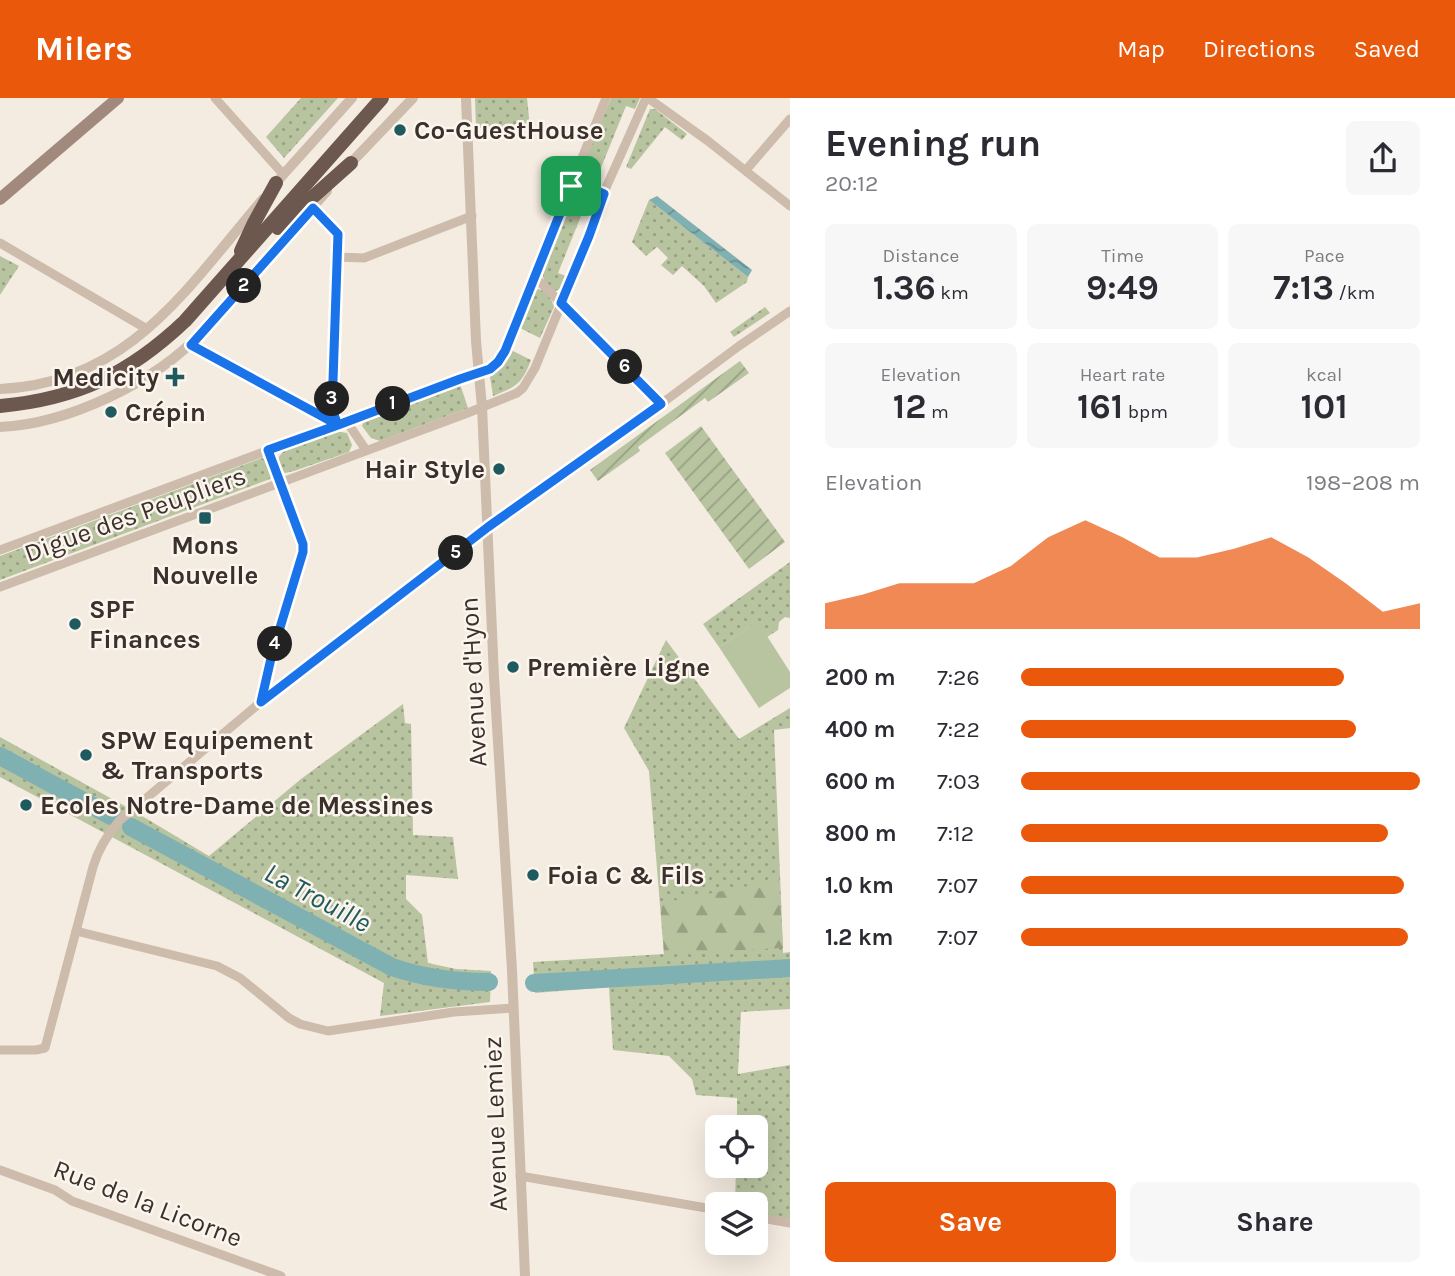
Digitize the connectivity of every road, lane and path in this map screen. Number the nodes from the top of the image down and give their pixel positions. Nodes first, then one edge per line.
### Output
1 (118, 98) edge
2 (215, 98) edge
3 (352, 98) edge
4 (382, 98) edge
5 (414, 98) edge
6 (606, 98) edge
7 (647, 98) edge
8 (464, 101) edge
9 (790, 119) edge
10 (351, 163) junction
11 (746, 170) junction
12 (279, 178) junction
13 (573, 181) junction
14 (604, 194) junction
15 (0, 200) edge
16 (790, 206) edge
17 (313, 208) junction
18 (472, 216) junction
19 (0, 243) edge
20 (337, 257) junction
21 (235, 265) junction
22 (535, 277) junction
23 (561, 303) junction
24 (790, 311) edge
25 (147, 329) junction
26 (191, 345) junction
27 (142, 357) junction
28 (478, 374) junction
29 (0, 389) edge
30 (661, 404) junction
31 (0, 406) edge
32 (482, 407) junction
33 (0, 414) edge
34 (342, 423) junction
35 (0, 427) edge
36 (268, 450) junction
37 (366, 450) junction
38 (279, 483) junction
39 (488, 527) junction
40 (0, 550) edge
41 (0, 587) edge
42 (261, 702) junction
43 (76, 930) junction
44 (512, 970) joint
45 (513, 1008) junction
46 (0, 1050) edge
47 (0, 1170) edge
48 (520, 1176) junction
49 (705, 1208) edge
50 (768, 1219) edge
51 (790, 1223) edge
52 (281, 1276) edge
53 (525, 1276) edge

1 - 15 main road
2 - 12 street
3 - 12 street
4 - 21 highway
5 - 10 street
6 - 13 street
7 - 11 street
7 - 14 street, Digue des Peupliers
8 - 18 street, Avenue d'Hyon
9 - 11 street
10 - 17 street
10 - 21 highway
11 - 16 street
12 - 21 highway
12 - 25 street
13 - 14 street
13 - 22 street
14 - 23 street, Digue des Peupliers
17 - 20 street
17 - 26 street
18 - 20 street
18 - 28 street, Avenue d'Hyon
19 - 25 street
20 - 34 street
21 - 27 highway
22 - 23 street
22 - 28 street
23 - 30 street
23 - 32 street, Digue des Peupliers
24 - 30 street
25 - 29 street
26 - 34 street
26 - 35 street
27 - 31 highway
27 - 33 highway
28 - 32 street, Avenue d'Hyon
28 - 34 street, Digue des Peupliers
30 - 39 street
32 - 37 street, Digue des Peupliers
32 - 39 street, Avenue d'Hyon
34 - 36 street, Digue des Peupliers
34 - 37 street
36 - 38 street
36 - 40 street, Digue des Peupliers
37 - 38 street, Digue des Peupliers
38 - 41 street, Digue des Peupliers
38 - 42 street
39 - 42 street
39 - 44 street, Avenue d'Hyon
42 - 43 street
43 - 45 street
43 - 46 street
44 - 45 street, Avenue Lemiez
45 - 48 street, Avenue Lemiez
47 - 52 street, Rue de la Licorne
48 - 49 street
48 - 53 street, Avenue Lemiez
50 - 51 street

